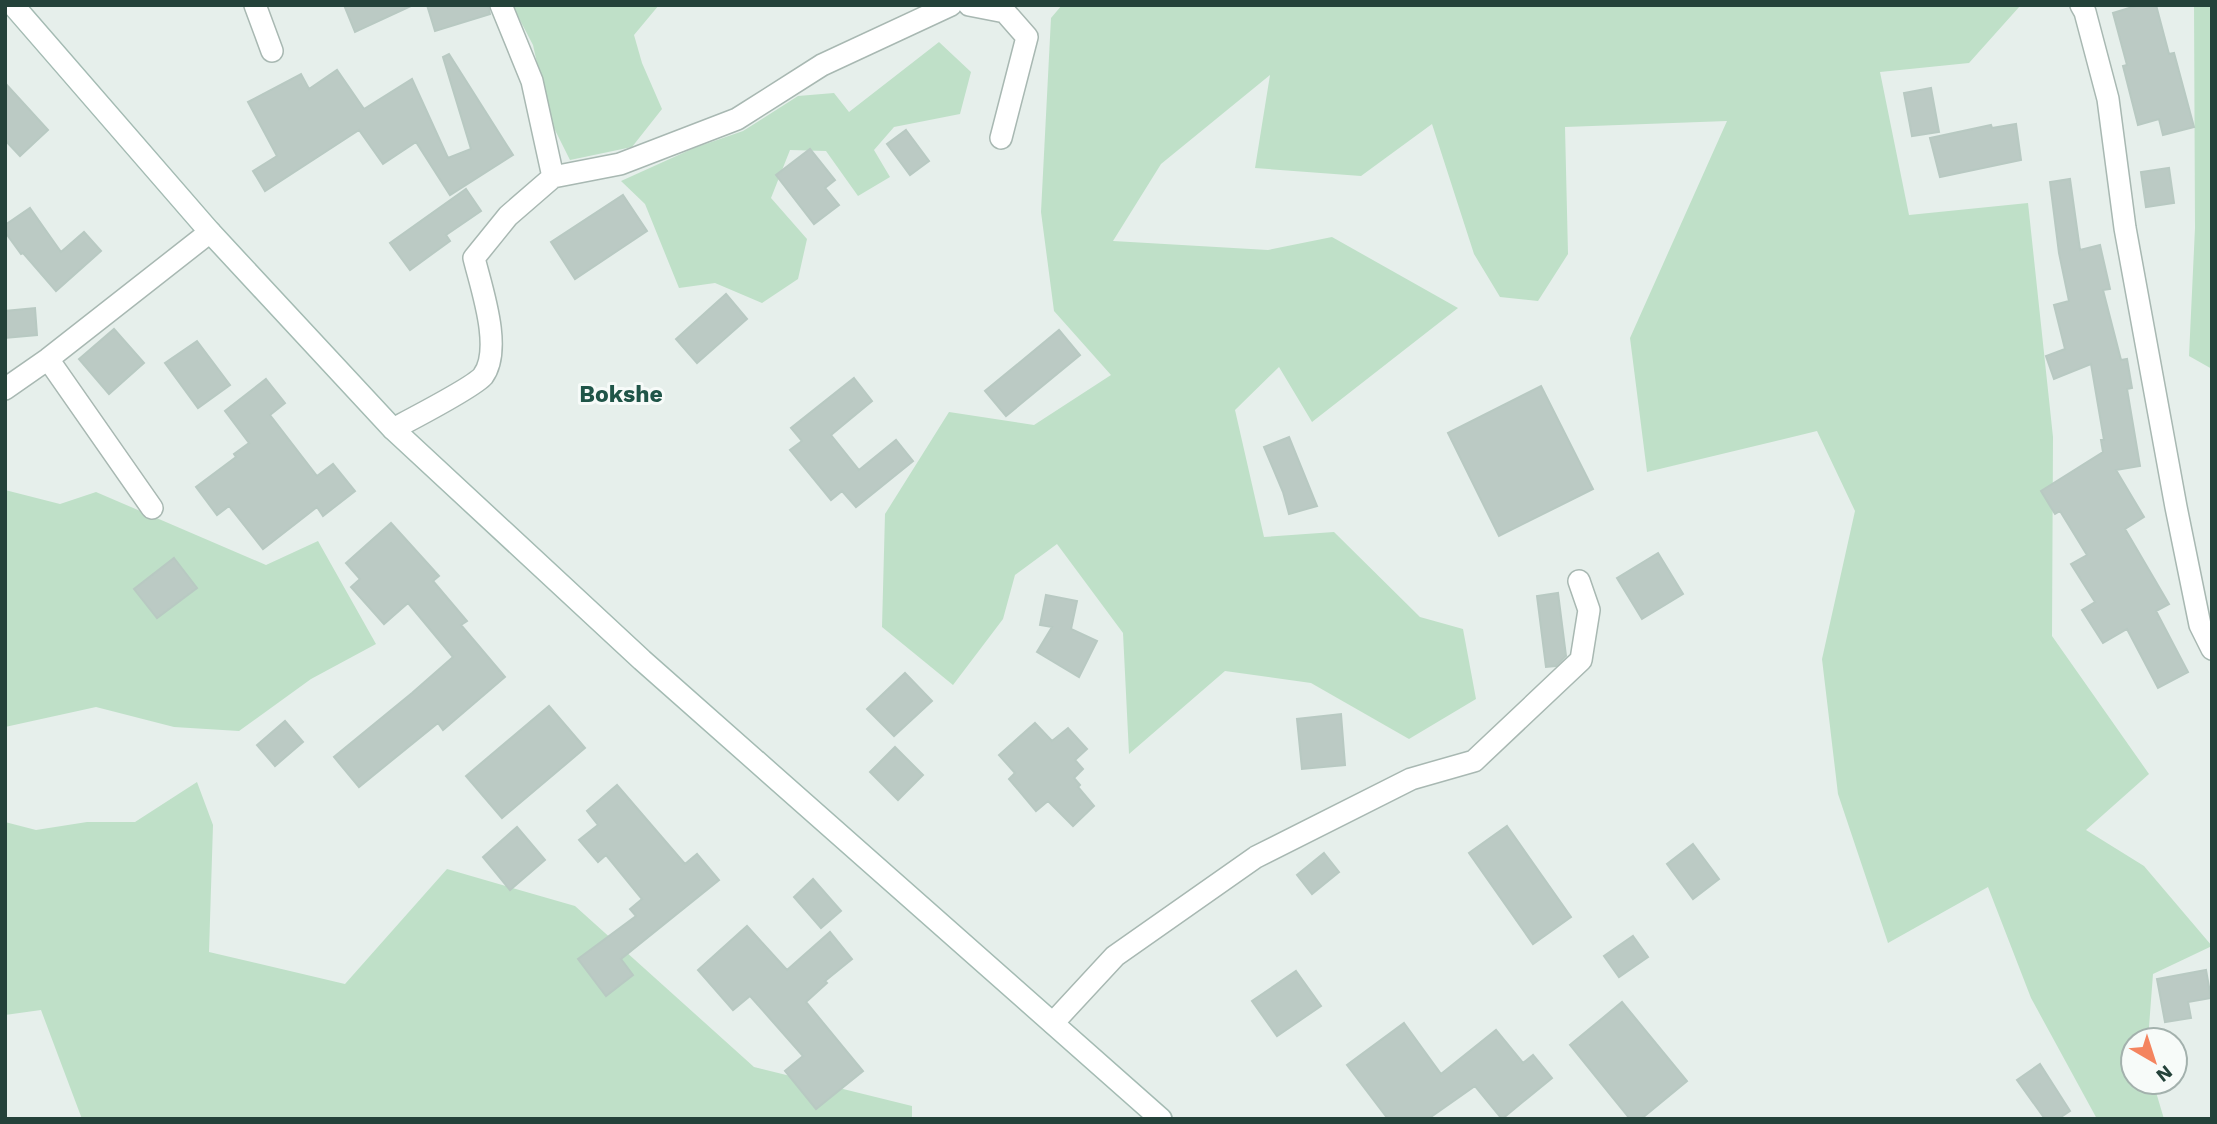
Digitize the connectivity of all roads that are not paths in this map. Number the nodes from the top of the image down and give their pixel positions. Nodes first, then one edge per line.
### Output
1 (13, 5) edge
2 (255, 5) edge
3 (500, 5) edge
4 (951, 5) edge
5 (969, 5) edge
6 (2081, 5) edge
7 (272, 51) dead end
8 (1001, 138) dead end
9 (553, 177) junction
10 (209, 232) junction
11 (48, 359) junction
12 (5, 389) edge
13 (393, 429) junction
14 (152, 508) dead end
15 (1579, 581) dead end
16 (2212, 649) edge
17 (1053, 1023) junction
18 (1161, 1119) edge

1 - 10 street
2 - 7 street
3 - 9 street
4 - 9 street
5 - 8 street
6 - 16 street
9 - 13 street
10 - 11 street
10 - 13 street
11 - 12 street
11 - 14 street
13 - 17 street
15 - 17 street
17 - 18 street

